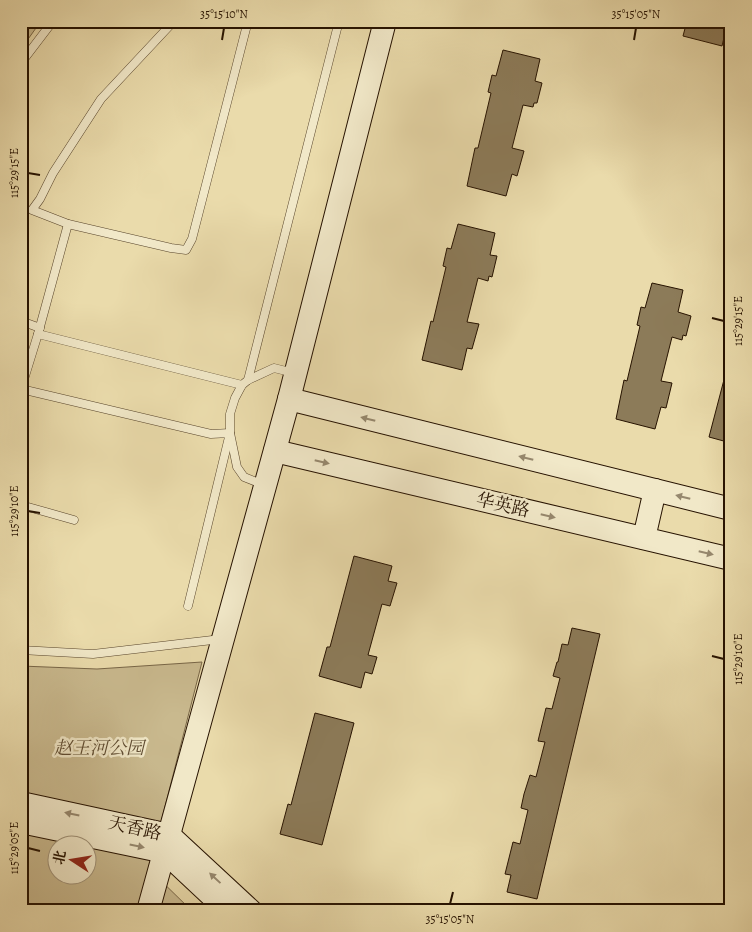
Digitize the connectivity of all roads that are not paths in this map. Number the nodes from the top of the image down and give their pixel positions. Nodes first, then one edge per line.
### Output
1 (53, 21) edge
2 (174, 21) edge
3 (248, 21) edge
4 (339, 21) edge
5 (385, 21) edge
6 (21, 63) edge
7 (68, 224) junction
8 (21, 320) edge
9 (39, 331) junction
10 (21, 357) edge
11 (30, 360) junction
12 (296, 373) junction
13 (245, 383) junction
14 (21, 389) edge
15 (289, 399) junction
16 (230, 433) junction
17 (275, 451) junction
18 (265, 486) junction
19 (655, 490) junction
20 (21, 505) edge
21 (731, 509) edge
22 (74, 520) dead end
23 (644, 538) junction
24 (731, 559) edge
25 (188, 606) dead end
26 (223, 639) junction
27 (21, 650) edge
28 (21, 803) edge
29 (21, 822) edge
30 (167, 844) junction
31 (148, 911) edge
32 (228, 911) edge
33 (251, 911) edge

1 - 6 lane
2 - 7 lane
3 - 7 lane
4 - 13 lane
5 - 12 main road
7 - 9 lane
8 - 9 lane
9 - 11 lane
9 - 13 lane
10 - 11 lane
11 - 14 lane
12 - 13 lane
12 - 15 main road
13 - 16 lane
14 - 16 lane
15 - 17 main road
19 -> 15 main road
16 - 18 lane
16 - 25 lane
17 - 18 main road
17 -> 23 main road, 华英路
18 - 26 main road
21 -> 19 main road
19 - 23 main road
20 - 22 lane
23 -> 24 main road, 华英路
26 - 27 lane
26 - 30 main road
30 -> 28 main road, 天香路
29 -> 30 main road, 天香路
30 - 31 main road
30 - 32 main road, 天香路
33 -> 30 main road, 天香路

